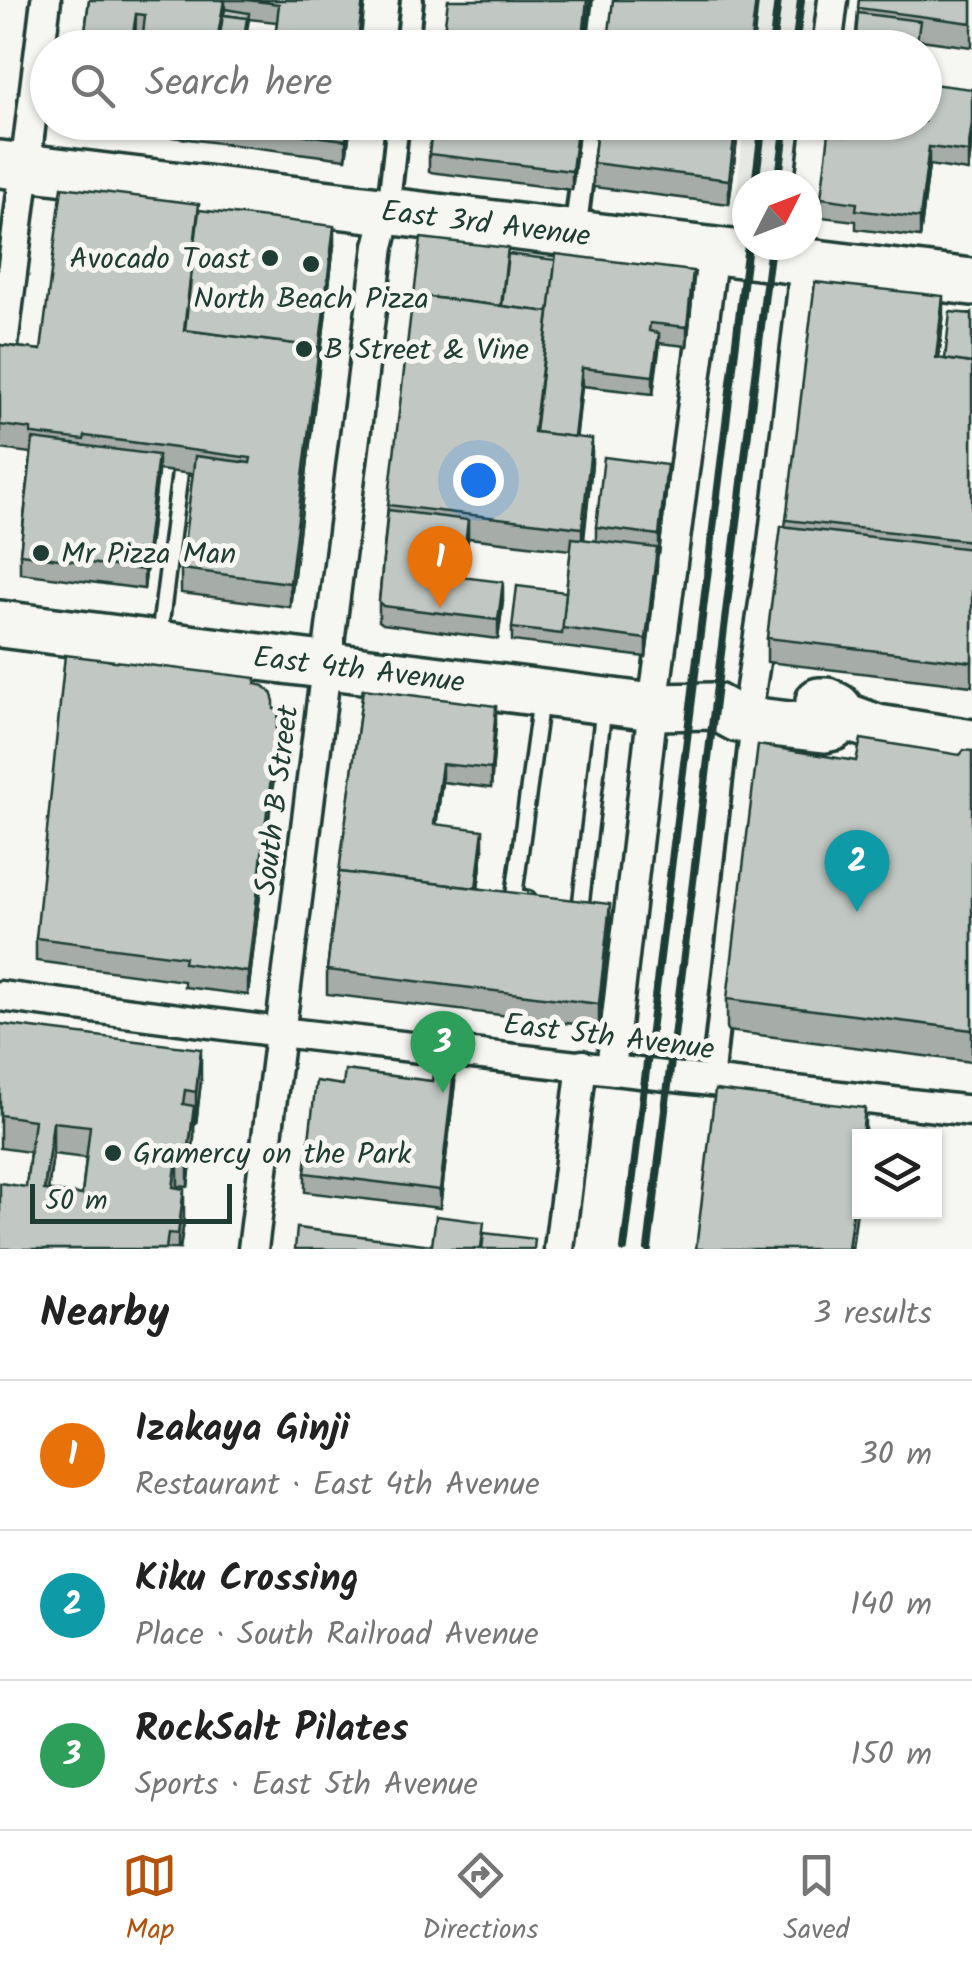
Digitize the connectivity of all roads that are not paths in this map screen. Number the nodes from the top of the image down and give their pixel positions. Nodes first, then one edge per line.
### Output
1 (46, 0) edge
2 (412, 0) edge
3 (604, 0) edge
4 (833, 0) edge
5 (40, 30) edge
6 (409, 30) edge
7 (600, 30) edge
8 (829, 30) edge
9 (30, 80) edge
10 (396, 140) edge
11 (587, 140) edge
12 (816, 140) edge
13 (13, 165) edge
14 (812, 170) edge
15 (388, 211) junction
16 (575, 234) junction
17 (713, 251) junction
18 (732, 251) edge
19 (822, 256) edge
20 (804, 260) edge
21 (972, 282) edge
22 (0, 369) edge
23 (180, 472) edge
24 (0, 624) edge
25 (158, 644) junction
26 (325, 665) junction
27 (542, 692) junction
28 (604, 700) junction
29 (653, 706) junction
30 (740, 708) junction
31 (972, 743) edge
32 (547, 903) edge
33 (564, 907) edge
34 (0, 996) edge
35 (280, 1032) junction
36 (582, 1065) junction
37 (611, 1070) junction
38 (712, 1081) junction
39 (972, 1111) edge
40 (254, 1249) edge
41 (559, 1249) edge

1 - 5 street
2 - 6 street
3 - 7 street
4 - 8 street
9 - 13 street
10 - 15 street, South B Street
11 - 16 street
12 - 14 street
13 - 15 main road, East 3rd Avenue
13 - 22 street
15 - 16 main road, East 3rd Avenue
15 - 26 street, South B Street
16 - 17 main road, East 3rd Avenue
17 - 18 main road, East 3rd Avenue
17 - 29 street
19 - 21 main road, East 3rd Avenue
20 - 30 street
23 - 25 lane
24 - 25 main road, East 4th Avenue
25 - 26 main road, East 4th Avenue
26 - 27 main road, East 4th Avenue
26 - 35 street, South B Street
27 - 28 main road, East 4th Avenue
27 - 32 lane
28 - 29 main road, East 4th Avenue
28 - 33 lane
29 - 30 main road, East 4th Avenue
29 - 37 street
30 - 31 main road, East 4th Avenue
30 - 38 street
34 - 35 street, East 5th Avenue
35 - 36 street, East 5th Avenue
35 - 40 street, South B Street
36 - 37 street, East 5th Avenue
36 - 41 street
37 - 38 street, East 5th Avenue
38 - 39 street, East 5th Avenue

